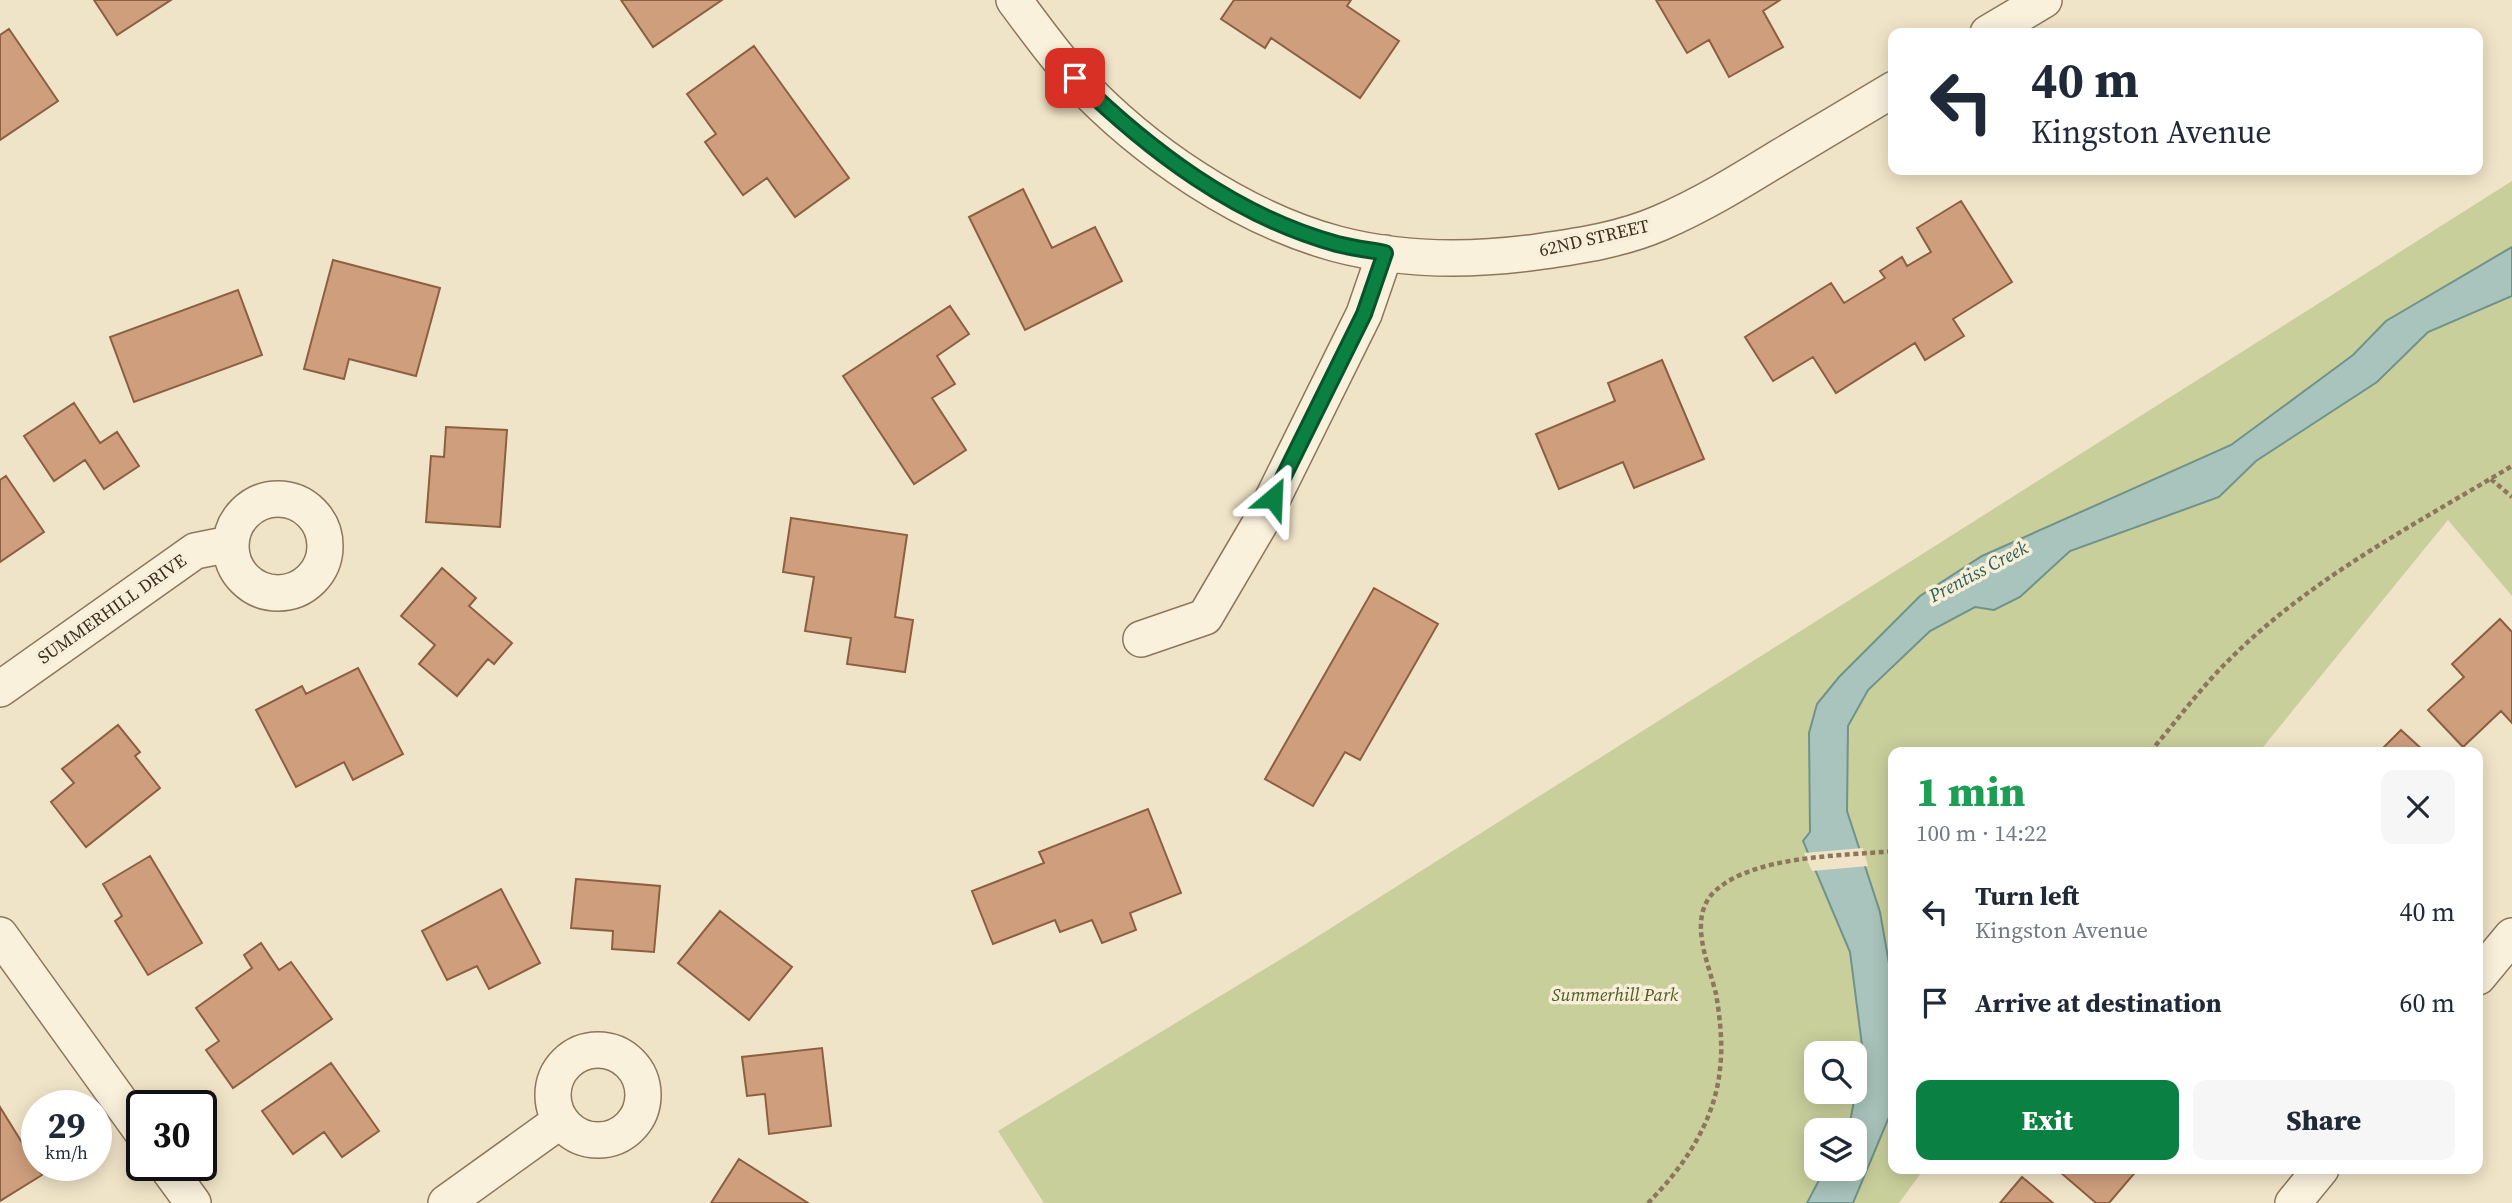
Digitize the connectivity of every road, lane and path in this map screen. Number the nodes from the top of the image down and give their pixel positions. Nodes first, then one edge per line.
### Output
1 (1014, 0) edge
2 (2044, 0) edge
3 (1996, 28) edge
4 (1888, 93) edge
5 (1385, 253) junction
6 (2512, 466) edge
7 (2491, 479) junction
8 (2512, 498) edge
9 (230, 544) dead end
10 (1141, 639) dead end
11 (0, 689) edge
12 (2154, 747) edge
13 (1888, 852) edge
14 (0, 935) edge
15 (2512, 936) edge
16 (2483, 971) edge
17 (126, 1110) edge
18 (560, 1121) dead end
19 (2317, 1174) edge
20 (177, 1181) edge
21 (193, 1203) edge
22 (446, 1203) edge
23 (1648, 1203) edge
24 (2293, 1203) edge

1 - 5 street, 62ND STREET
2 - 3 street
4 - 5 street, 62ND STREET
5 - 10 street
6 - 7 path
7 - 8 path
7 - 12 path
9 - 11 street, SUMMERHILL DRIVE
13 - 23 path
14 - 17 street
15 - 16 street
18 - 22 street
19 - 24 street
20 - 21 street

